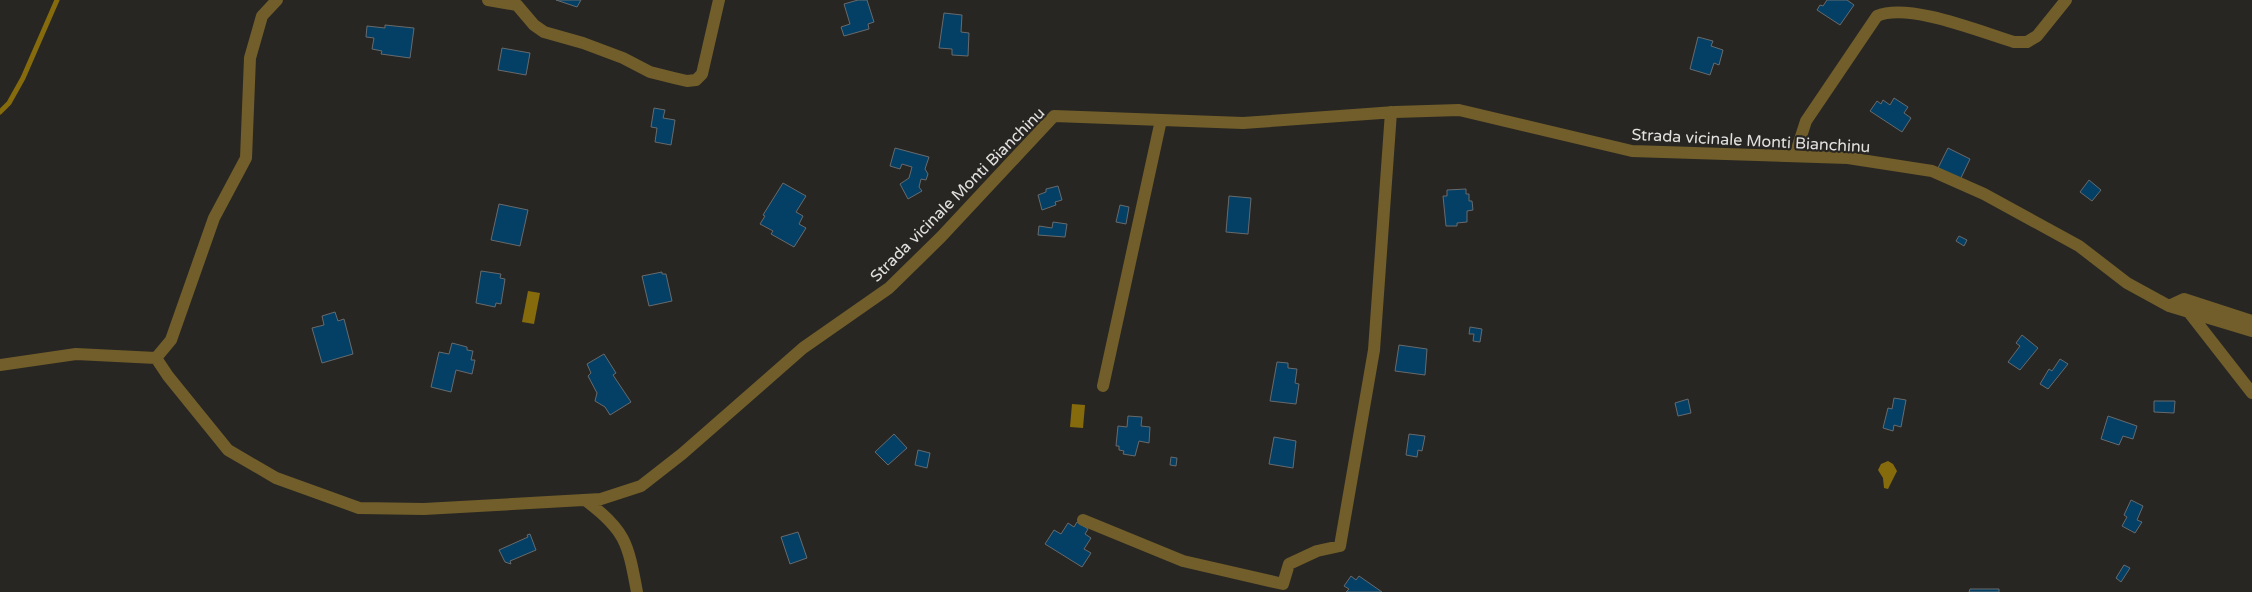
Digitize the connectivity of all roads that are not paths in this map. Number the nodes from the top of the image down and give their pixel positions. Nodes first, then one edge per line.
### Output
1 (277, 0) edge
2 (488, 0) edge
3 (719, 0) edge
4 (2066, 0) edge
5 (1391, 112) junction
6 (1161, 120) junction
7 (1795, 155) junction
8 (2169, 306) junction
9 (2188, 311) junction
10 (2252, 320) edge
11 (2252, 331) edge
12 (156, 358) junction
13 (0, 365) edge
14 (1103, 386) dead end
15 (2252, 393) edge
16 (585, 500) junction
17 (1083, 520) dead end
18 (637, 592) edge

1 - 12 street
2 - 3 street
4 - 7 street
5 - 6 street, Strada vicinale Monti Bianchinu
5 - 7 street, Strada vicinale Monti Bianchinu
5 - 17 street
6 - 14 street
6 - 16 street, Strada vicinale Monti Bianchinu
7 - 8 street, Strada vicinale Monti Bianchinu
8 - 9 street, Strada vicinale Monti Bianchinu
8 - 10 street
9 - 11 street, Strada vicinale Monti Bianchinu
9 - 15 street
12 - 13 street
12 - 16 street, Strada vicinale Monti Bianchinu
16 - 18 street

